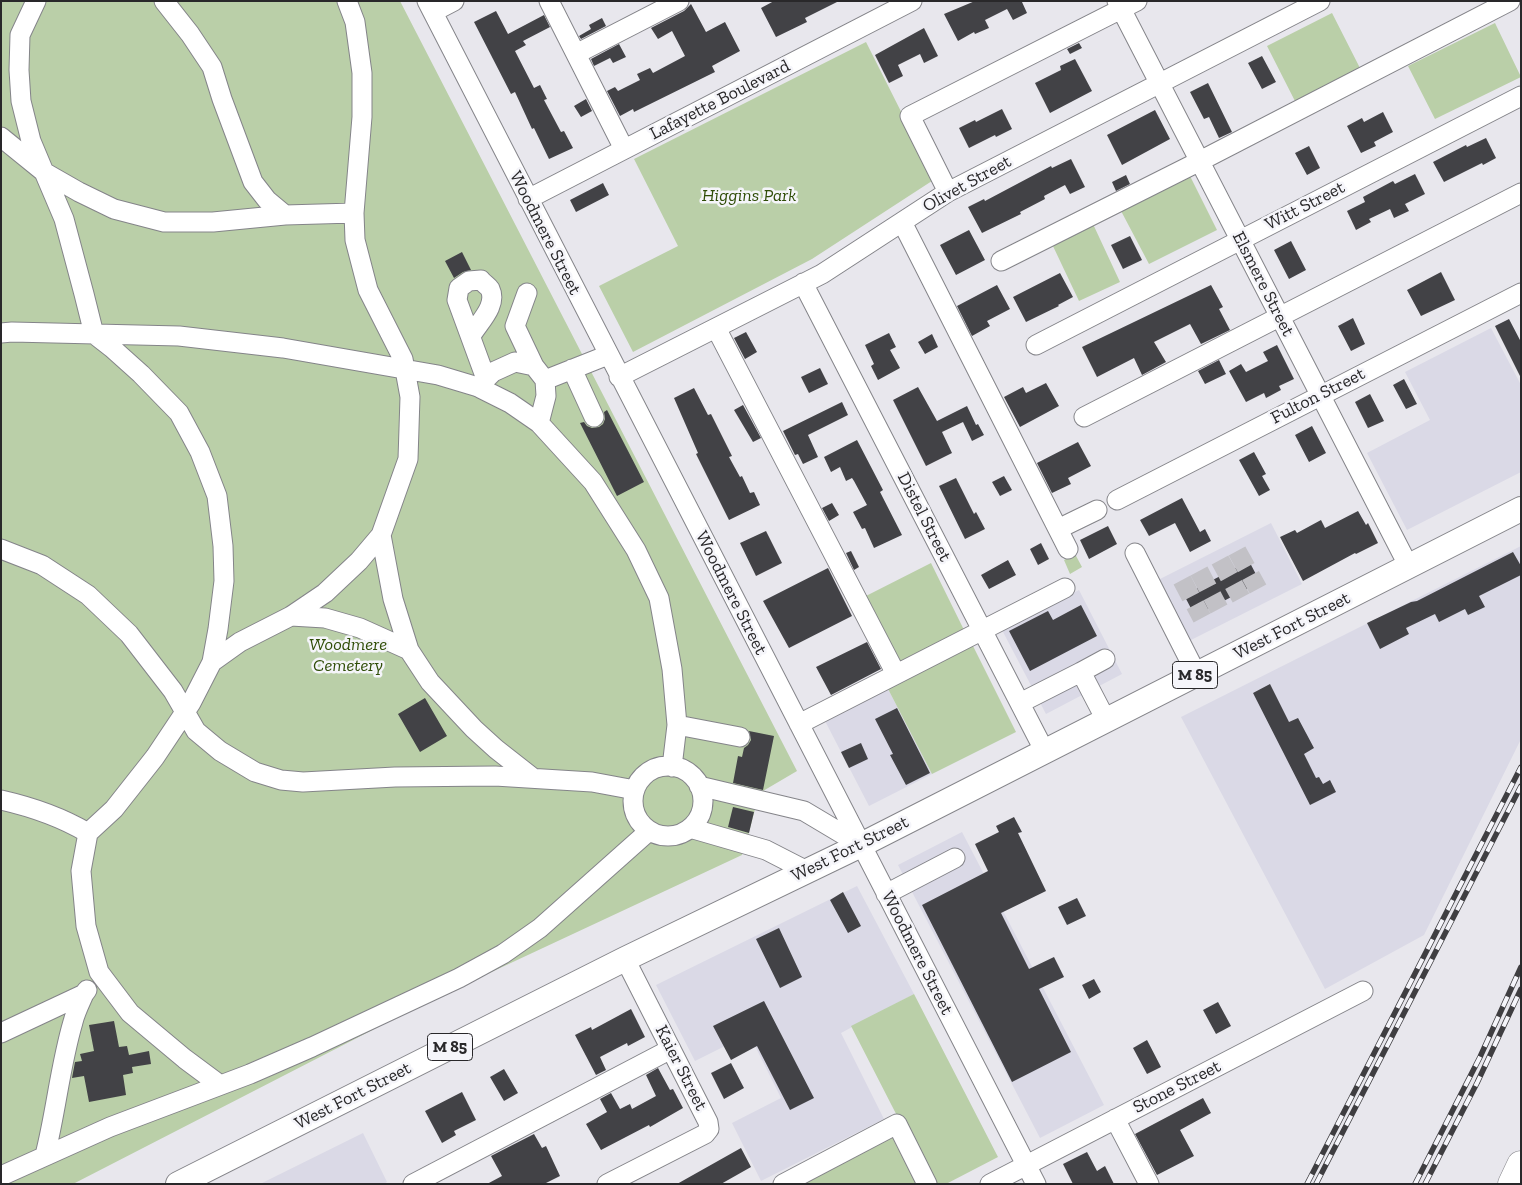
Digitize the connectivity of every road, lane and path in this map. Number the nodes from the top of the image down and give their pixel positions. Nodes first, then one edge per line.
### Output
1 (36, 1) edge
2 (164, 1) edge
3 (347, 1) edge
4 (454, 1) edge
5 (549, 1) edge
6 (679, 1) edge
7 (912, 1) edge
8 (1320, 1) edge
9 (1510, 1) edge
10 (1125, 4) edge
11 (430, 7) edge
12 (576, 54) junction
13 (1159, 83) junction
14 (1521, 96) edge
15 (1, 137) edge
16 (624, 150) junction
17 (1200, 161) junction
18 (44, 172) junction
19 (948, 192) junction
20 (1521, 193) edge
21 (528, 199) junction
22 (354, 212) junction
23 (285, 216) junction
24 (902, 222) junction
25 (1240, 239) junction
26 (1002, 261) dead end
27 (803, 283) junction
28 (527, 293) dead end
29 (1521, 294) edge
30 (1279, 318) junction
31 (716, 328) junction
32 (1, 333) edge
33 (94, 334) junction
34 (471, 336) dead end
35 (1036, 345) dead end
36 (608, 355) junction
37 (405, 369) junction
38 (572, 369) junction
39 (539, 373) junction
40 (619, 377) junction
41 (482, 383) junction
42 (1320, 395) junction
43 (594, 417) dead end
44 (1084, 417) dead end
45 (538, 423) junction
46 (1117, 500) dead end
47 (1097, 510) dead end
48 (1521, 510) edge
49 (1058, 529) junction
50 (381, 536) junction
51 (1, 548) edge
52 (1068, 549) dead end
53 (1135, 553) dead end
54 (1409, 567) junction
55 (1065, 588) dead end
56 (291, 616) junction
57 (982, 629) junction
58 (409, 650) junction
59 (1105, 659) dead end
60 (212, 662) junction
61 (1081, 672) junction
62 (896, 674) junction
63 (1197, 675) junction
64 (1020, 702) junction
65 (185, 712) junction
66 (1106, 720) junction
67 (799, 724) junction
68 (677, 725) junction
69 (740, 737) dead end
70 (1045, 752) junction
71 (672, 767) junction
72 (533, 778) junction
73 (699, 786) junction
74 (635, 790) junction
75 (1, 800) edge
76 (690, 828) junction
77 (649, 830) junction
78 (88, 834) junction
79 (861, 845) junction
80 (955, 858) dead end
81 (807, 871) junction
82 (886, 894) junction
83 (625, 959) junction
84 (99, 972) junction
85 (1363, 991) dead end
86 (84, 994) junction
87 (1, 1033) edge
88 (671, 1049) junction
89 (220, 1085) junction
90 (1115, 1119) junction
91 (45, 1156) junction
92 (1026, 1165) junction
93 (1521, 1165) edge
94 (1, 1176) edge
95 (178, 1184) edge
96 (413, 1184) edge
97 (607, 1184) edge
98 (783, 1184) edge
99 (928, 1184) edge
100 (990, 1184) edge
101 (1036, 1184) edge
102 (1149, 1184) edge
103 (1512, 1184) edge

1 - 18 street
2 - 23 street
3 - 22 street
4 - 11 street
5 - 12 street
6 - 12 street
7 - 16 street, Lafayette Boulevard
8 - 13 street, Olivet Street
9 - 17 street
10 - 13 street, Elsmere Street
10 - 19 street
11 - 21 street, Woodmere Street
12 - 16 street
13 - 17 street, Elsmere Street
13 - 19 street, Olivet Street
14 - 25 street, Witt Street
15 - 18 street
16 - 21 street, Lafayette Boulevard
17 - 25 street, Elsmere Street
17 - 26 street
18 - 23 street
18 - 33 street
19 - 24 street, Olivet Street
20 - 30 street
21 - 36 street, Woodmere Street
22 - 23 street
22 - 37 street
24 - 27 street, Olivet Street
24 - 49 street
25 - 30 street, Elsmere Street
25 - 35 street, Witt Street
27 - 31 street, Olivet Street
27 - 57 street, Distel Street
28 - 39 street
29 - 42 street, Fulton Street
30 - 42 street, Elsmere Street
30 - 44 street
31 - 40 street, Olivet Street
31 - 62 street
32 - 33 street
33 - 37 street
33 - 60 street
34 - 41 street
36 - 38 street
36 - 40 street, Woodmere Street
37 - 41 street
37 - 50 street
38 - 39 street
38 - 43 street
39 - 41 street
39 - 45 street
40 - 67 street, Woodmere Street
41 - 45 street
42 - 46 street, Fulton Street
42 - 54 street, Elsmere Street
45 - 68 street
47 - 49 street
48 - 54 main road, West Fort Street / M 85
49 - 52 street
50 - 56 street
50 - 58 street
51 - 65 street
53 - 63 street
54 - 63 main road, West Fort Street / M 85
55 - 57 street
56 - 58 street
56 - 60 street
57 - 62 street
57 - 64 street, Distel Street
58 - 72 street
59 - 61 street
60 - 65 street
61 - 64 street
61 - 66 street
62 - 67 street
63 - 66 main road, West Fort Street / M 85
64 - 70 street, Distel Street
65 - 72 street
65 - 78 street
66 - 70 main road, West Fort Street / M 85
67 - 79 street, Woodmere Street
68 - 69 street
68 - 71 street
70 - 79 main road, West Fort Street / M 85
71 - 73 street
71 - 74 street
72 - 74 street
73 - 76 street
73 - 79 street
74 - 77 street
75 - 78 street
76 - 77 street
76 - 81 street
77 - 89 street
78 - 84 street
79 - 81 main road, West Fort Street / M 85
79 - 82 street, Woodmere Street
80 - 82 street
81 - 83 main road, West Fort Street / M 85
82 - 92 street, Woodmere Street
83 - 88 street, Kaier Street
83 - 95 main road, West Fort Street / M 85
84 - 86 street
84 - 89 street
85 - 90 street, Stone Street
86 - 87 street
86 - 91 street
88 - 96 street
88 - 97 street, Kaier Street
89 - 91 street
90 - 92 street, Stone Street
90 - 102 street
91 - 94 street
92 - 100 street, Stone Street
92 - 101 street, Woodmere Street
93 - 103 highway
98 - 99 street

